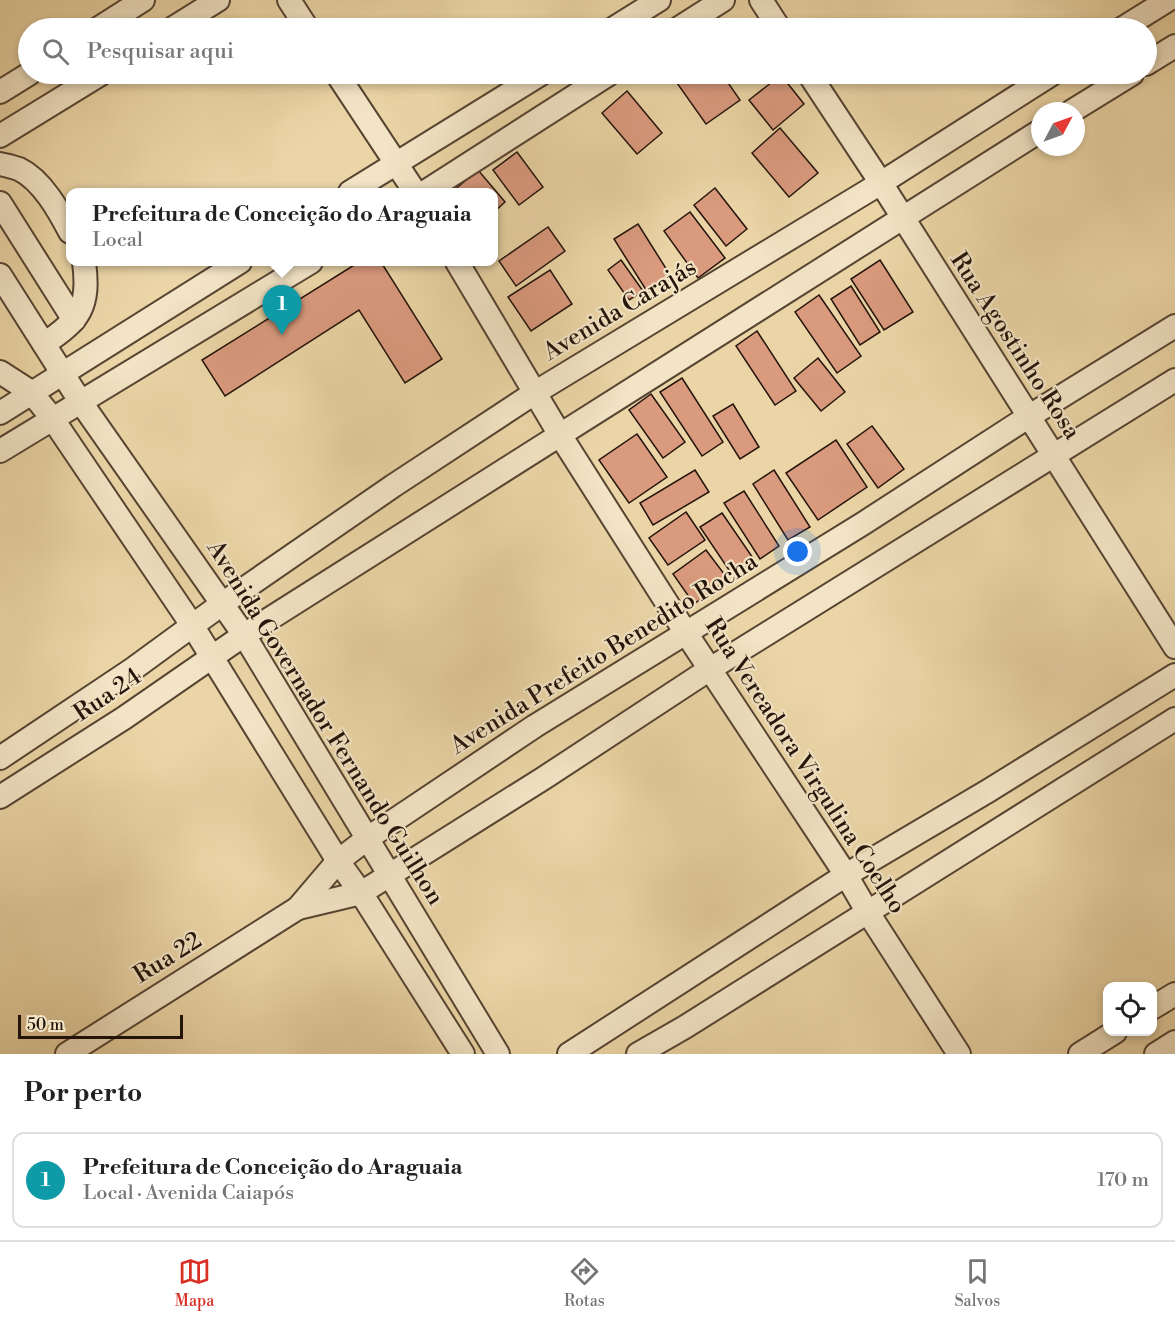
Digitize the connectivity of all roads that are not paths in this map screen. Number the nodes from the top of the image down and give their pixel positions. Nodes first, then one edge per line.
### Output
1 (143, 0) edge
2 (218, 0) edge
3 (289, 0) edge
4 (659, 0) edge
5 (723, 0) edge
6 (761, 0) edge
7 (1168, 0) edge
8 (115, 18) edge
9 (189, 18) edge
10 (301, 18) edge
11 (630, 18) edge
12 (695, 18) edge
13 (773, 18) edge
14 (1139, 18) edge
15 (1175, 46) edge
16 (1157, 57) edge
17 (18, 81) edge
18 (84, 84) edge
19 (344, 84) edge
20 (525, 84) edge
21 (593, 84) edge
22 (816, 84) edge
23 (1036, 84) edge
24 (1116, 84) edge
25 (0, 92) edge
26 (1085, 103) edge
27 (0, 136) edge
28 (1031, 137) edge
29 (397, 163) junction
30 (0, 164) edge
31 (881, 183) junction
32 (356, 188) edge
33 (413, 188) edge
34 (431, 188) edge
35 (0, 203) edge
36 (902, 219) junction
37 (66, 224) edge
38 (85, 266) edge
39 (232, 266) edge
40 (303, 266) edge
41 (460, 266) edge
42 (0, 275) edge
43 (74, 320) junction
44 (1175, 326) edge
45 (44, 344) junction
46 (0, 372) edge
47 (62, 373) junction
48 (1175, 380) edge
49 (31, 392) junction
50 (536, 393) junction
51 (80, 401) junction
52 (0, 413) edge
53 (1028, 417) junction
54 (52, 418) junction
55 (560, 435) junction
56 (0, 451) edge
57 (1053, 455) junction
58 (222, 604) junction
59 (192, 626) junction
60 (686, 633) junction
61 (244, 635) junction
62 (1175, 647) edge
63 (211, 657) junction
64 (710, 669) junction
65 (1175, 675) edge
66 (1175, 719) edge
67 (0, 758) edge
68 (0, 797) edge
69 (368, 838) junction
70 (338, 861) junction
71 (390, 875) junction
72 (846, 875) junction
73 (361, 893) junction
74 (298, 908) junction
75 (867, 911) junction
76 (1175, 994) edge
77 (1157, 1005) edge
78 (1109, 1036) edge
79 (1175, 1042) edge
80 (67, 1054) edge
81 (463, 1054) edge
82 (498, 1054) edge
83 (568, 1054) edge
84 (638, 1054) edge
85 (960, 1054) edge
86 (1080, 1054) edge
87 (1156, 1054) edge

1 - 8 street
2 - 9 street
3 - 10 street
4 - 11 street
5 - 12 street
6 - 13 street
7 - 14 street
15 - 16 street
17 - 25 street
18 - 27 street
19 - 29 street
20 - 29 street
21 - 34 street
22 - 31 street, Rua Agostinho Rosa
23 - 31 street, Avenida Carajás
24 - 26 street
28 - 36 street
29 - 32 street
29 - 33 street
30 - 37 street
31 - 36 street, Rua Agostinho Rosa
31 - 50 street, Avenida Carajás
35 - 43 street
36 - 53 street, Rua Agostinho Rosa
36 - 55 street
38 - 43 street
39 - 47 street
40 - 51 street
41 - 50 street, Rua Vereadora Virgulina Coelho
42 - 45 street, Avenida Governador Fernando Guilhon
43 - 45 street
44 - 53 street, Avenida Prefeito Benedito Rocha
45 - 47 street, Avenida Governador Fernando Guilhon
46 - 49 street
47 - 49 street
47 - 51 street, Avenida Governador Fernando Guilhon
48 - 57 street
49 - 52 street
49 - 54 street
50 - 55 street, Rua Vereadora Virgulina Coelho
50 - 58 street, Avenida Carajás
51 - 54 street
51 - 58 street, Avenida Governador Fernando Guilhon
53 - 57 street, Rua Agostinho Rosa
53 - 60 street, Avenida Prefeito Benedito Rocha
54 - 56 street
54 - 59 street
55 - 60 street, Rua Vereadora Virgulina Coelho
55 - 61 street
57 - 62 street, Rua Agostinho Rosa
57 - 64 street
58 - 59 street, Rua 24
58 - 61 street, Avenida Governador Fernando Guilhon
59 - 63 street
59 - 67 street, Rua 24
60 - 64 street, Rua Vereadora Virgulina Coelho
60 - 69 street, Avenida Prefeito Benedito Rocha
61 - 63 street, Rua 24
61 - 69 street, Avenida Governador Fernando Guilhon
63 - 68 street, Rua 24
63 - 70 street
64 - 71 street
64 - 72 street, Rua Vereadora Virgulina Coelho
65 - 72 street
66 - 75 street
69 - 70 street, Rua 22
69 - 71 street, Avenida Governador Fernando Guilhon
70 - 73 street
70 - 74 street, Rua 22
71 - 73 street, Rua 22
71 - 82 street, Avenida Governador Fernando Guilhon
72 - 75 street, Rua Vereadora Virgulina Coelho
72 - 83 street
73 - 74 street, Rua 22
73 - 81 street
74 - 80 street, Rua 22
75 - 84 street
75 - 85 street, Rua Vereadora Virgulina Coelho
76 - 77 street
78 - 86 street
79 - 87 street

